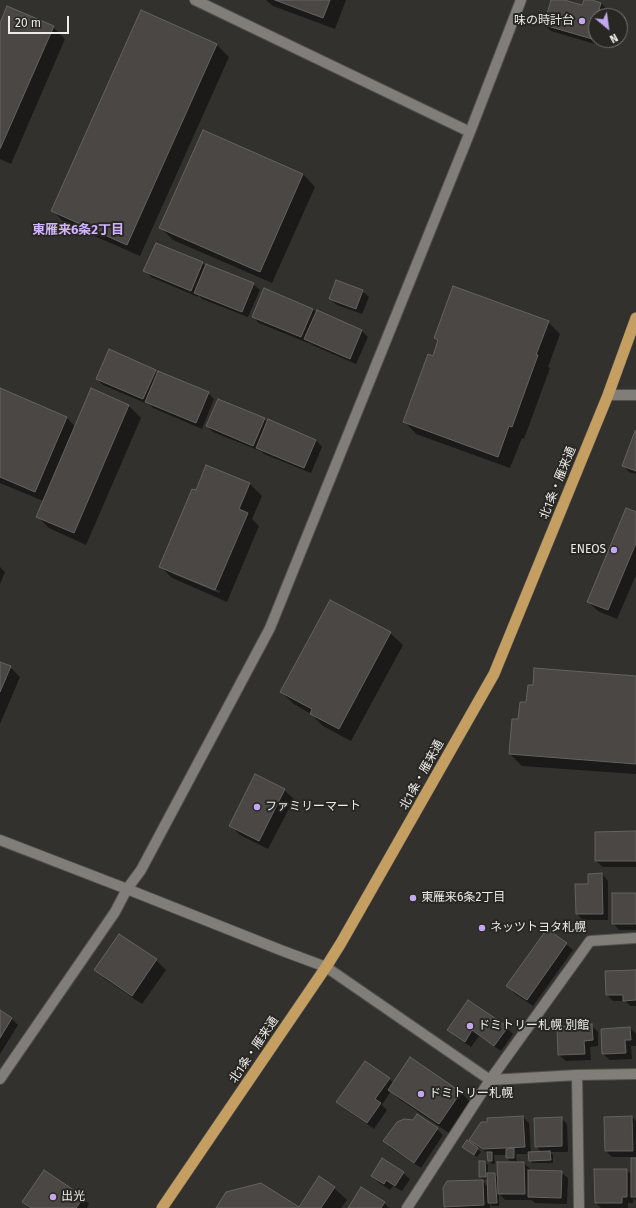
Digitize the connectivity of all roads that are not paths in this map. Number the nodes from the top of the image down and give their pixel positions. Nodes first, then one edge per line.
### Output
1 (195, 0) edge
2 (521, 0) edge
3 (470, 132) junction
4 (636, 318) edge
5 (608, 395) junction
6 (636, 395) edge
7 (0, 840) edge
8 (127, 888) junction
9 (636, 938) edge
10 (326, 967) junction
11 (636, 1074) edge
12 (577, 1075) junction
13 (0, 1079) edge
14 (490, 1080) junction
15 (162, 1208) edge
16 (408, 1208) edge
17 (579, 1208) edge

1 - 3 street
2 - 3 street
3 - 8 street
4 - 5 highway, 北1条・雁来通
5 - 6 street
5 - 10 highway, 北1条・雁来通
7 - 8 street
8 - 10 street
8 - 13 street
9 - 14 street
10 - 14 street
10 - 15 highway, 北1条・雁来通
11 - 12 street
12 - 14 street
12 - 17 street
14 - 16 street

